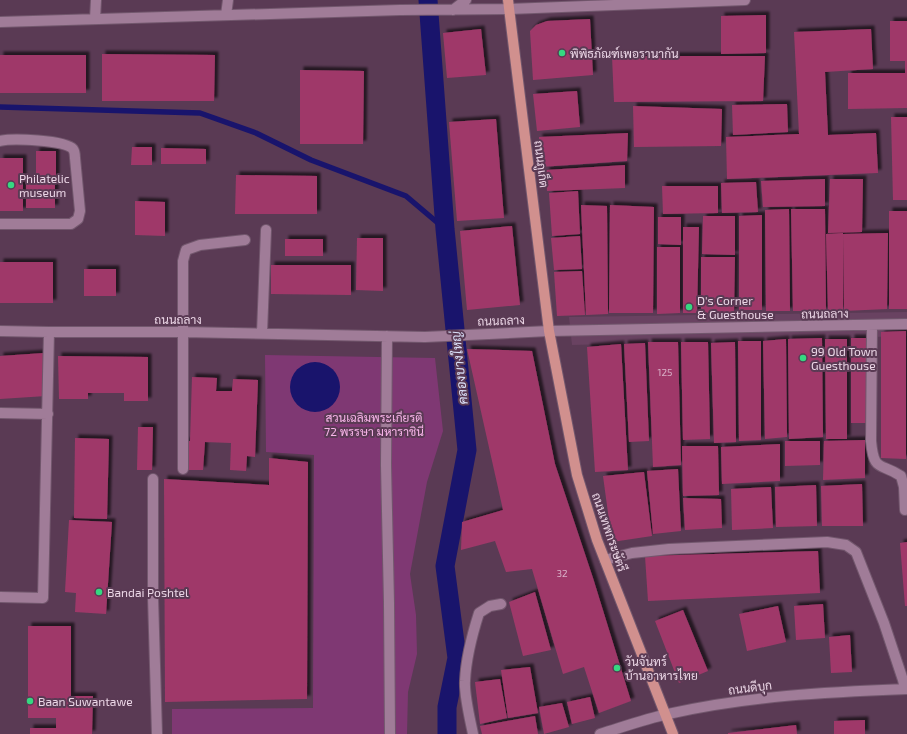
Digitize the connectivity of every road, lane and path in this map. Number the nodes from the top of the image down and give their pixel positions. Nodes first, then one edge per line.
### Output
1 (96, 0) edge
2 (228, 0) edge
3 (466, 0) edge
4 (745, 0) edge
5 (509, 4) edge
6 (453, 10) junction
7 (226, 15) junction
8 (95, 20) junction
9 (0, 22) edge
10 (0, 141) edge
11 (0, 224) edge
12 (266, 230) dead end
13 (245, 240) dead end
14 (907, 324) edge
15 (872, 325) junction
16 (0, 331) edge
17 (549, 331) junction
18 (49, 332) junction
19 (184, 332) junction
20 (262, 333) junction
21 (387, 336) junction
22 (0, 414) edge
23 (48, 414) junction
24 (183, 469) dead end
25 (153, 479) dead end
26 (905, 510) dead end
27 (605, 560) junction
28 (0, 597) edge
29 (501, 604) dead end
30 (906, 689) edge
31 (666, 714) junction
32 (157, 734) edge
33 (390, 734) edge
34 (473, 734) edge
35 (600, 734) edge
36 (673, 734) edge

1 - 8 street
2 - 7 street
3 - 6 street
4 - 5 street
5 - 6 street
5 - 17 main road, ถนนภูเก็ต
6 - 7 street
7 - 8 street
8 - 9 street
10 - 11 street
12 - 20 street
13 - 19 street
14 - 15 street, ถนนถลาง
15 - 17 street, ถนนถลาง
15 - 26 street
16 - 18 street, ถนนถลาง
17 - 21 street, ถนนถลาง
17 - 27 main road, ถนนเทพกระษัตรี
18 - 19 street, ถนนถลาง
18 - 23 street
19 - 20 street, ถนนถลาง
19 - 24 street
20 - 21 street, ถนนถลาง
21 - 33 street
22 - 23 street
23 - 28 street
25 - 32 street
27 - 30 street
27 - 31 main road, ถนนเทพกระษัตรี
29 - 34 street
30 - 31 street, ถนนดีบุก
31 - 35 street, ถนนดีบุก
31 - 36 main road, ถนนเทพกระษัตรี

